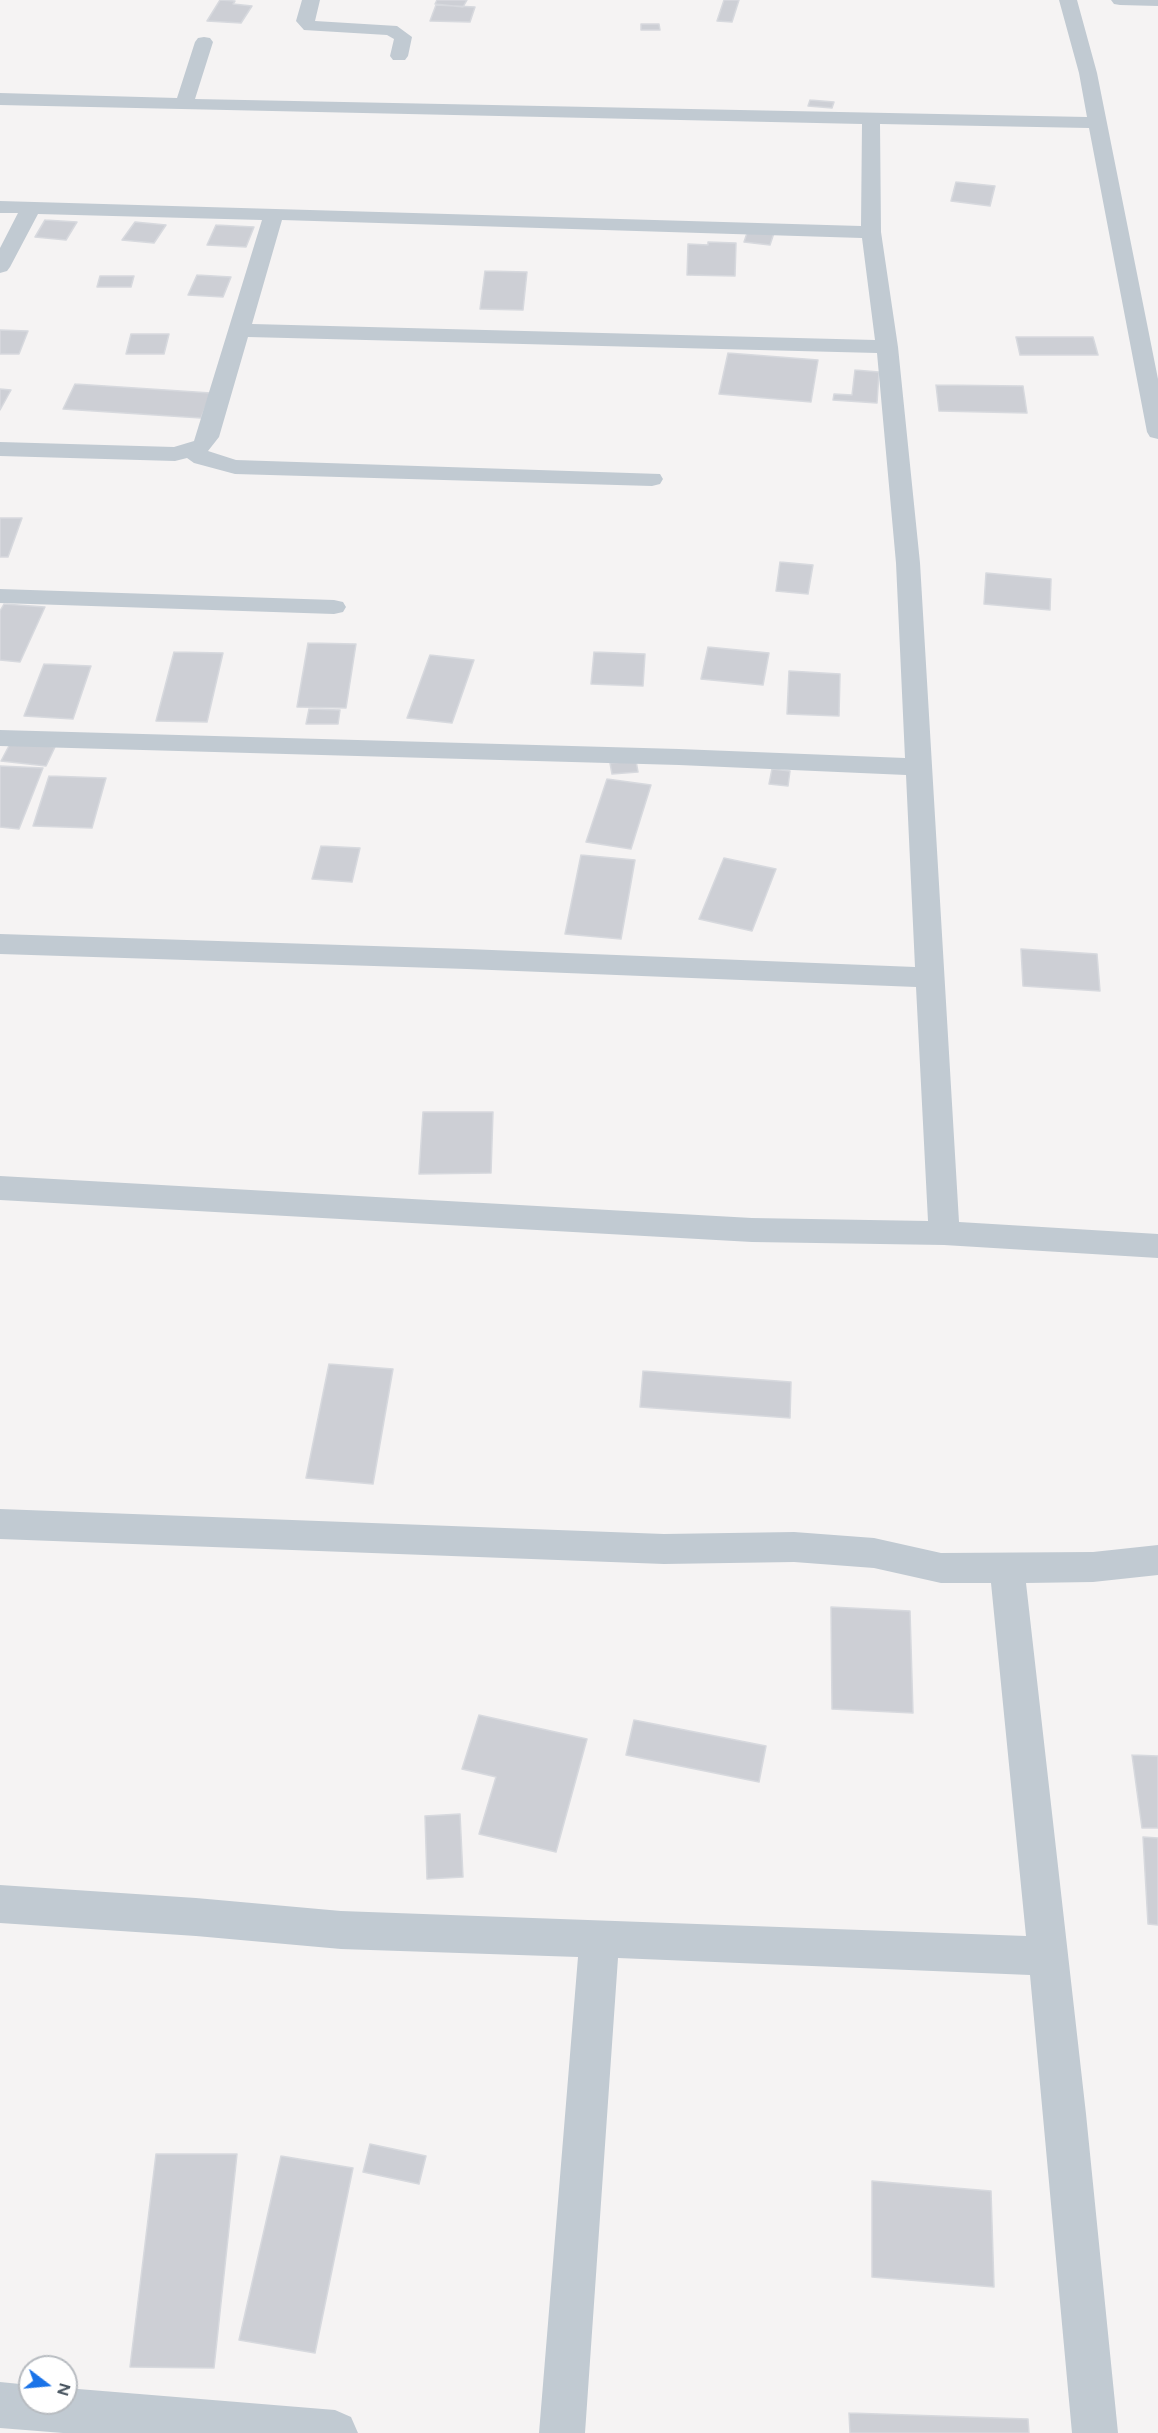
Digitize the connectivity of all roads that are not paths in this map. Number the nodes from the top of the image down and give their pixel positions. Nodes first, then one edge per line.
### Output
1 (311, 0) edge
2 (1068, 0) edge
3 (1120, 0) edge
4 (1158, 1) edge
5 (204, 42) dead end
6 (399, 56) dead end
7 (0, 99) edge
8 (184, 104) junction
9 (872, 119) junction
10 (1097, 123) junction
11 (0, 207) edge
12 (31, 208) junction
13 (274, 214) junction
14 (871, 232) junction
15 (0, 267) edge
16 (240, 330) junction
17 (887, 347) junction
18 (1158, 432) edge
19 (0, 449) edge
20 (192, 451) junction
21 (652, 479) dead end
22 (0, 596) edge
23 (334, 607) dead end
24 (0, 738) edge
25 (919, 767) junction
26 (0, 944) edge
27 (931, 978) junction
28 (0, 1188) edge
29 (944, 1233) junction
30 (1158, 1246) edge
31 (0, 1524) edge
32 (1158, 1560) edge
33 (1007, 1569) junction
34 (0, 1904) edge
35 (599, 1940) junction
36 (1048, 1956) junction
37 (0, 2405) edge
38 (335, 2433) edge
39 (562, 2433) edge
40 (1095, 2433) edge

1 - 6 street
2 - 10 street
3 - 4 street
5 - 8 street
7 - 8 street
8 - 9 street
9 - 10 street
9 - 14 street
10 - 18 street
11 - 12 street
12 - 13 street
12 - 15 street
13 - 14 street
13 - 16 street
14 - 17 street
16 - 17 street
16 - 20 street
17 - 25 street
19 - 20 street
20 - 21 street
22 - 23 street
24 - 25 street
25 - 27 street
26 - 27 street
27 - 29 street
28 - 29 street
29 - 30 street
31 - 33 street
32 - 33 street
33 - 36 street
34 - 35 street
35 - 36 street
35 - 39 street
36 - 40 street
37 - 38 street

